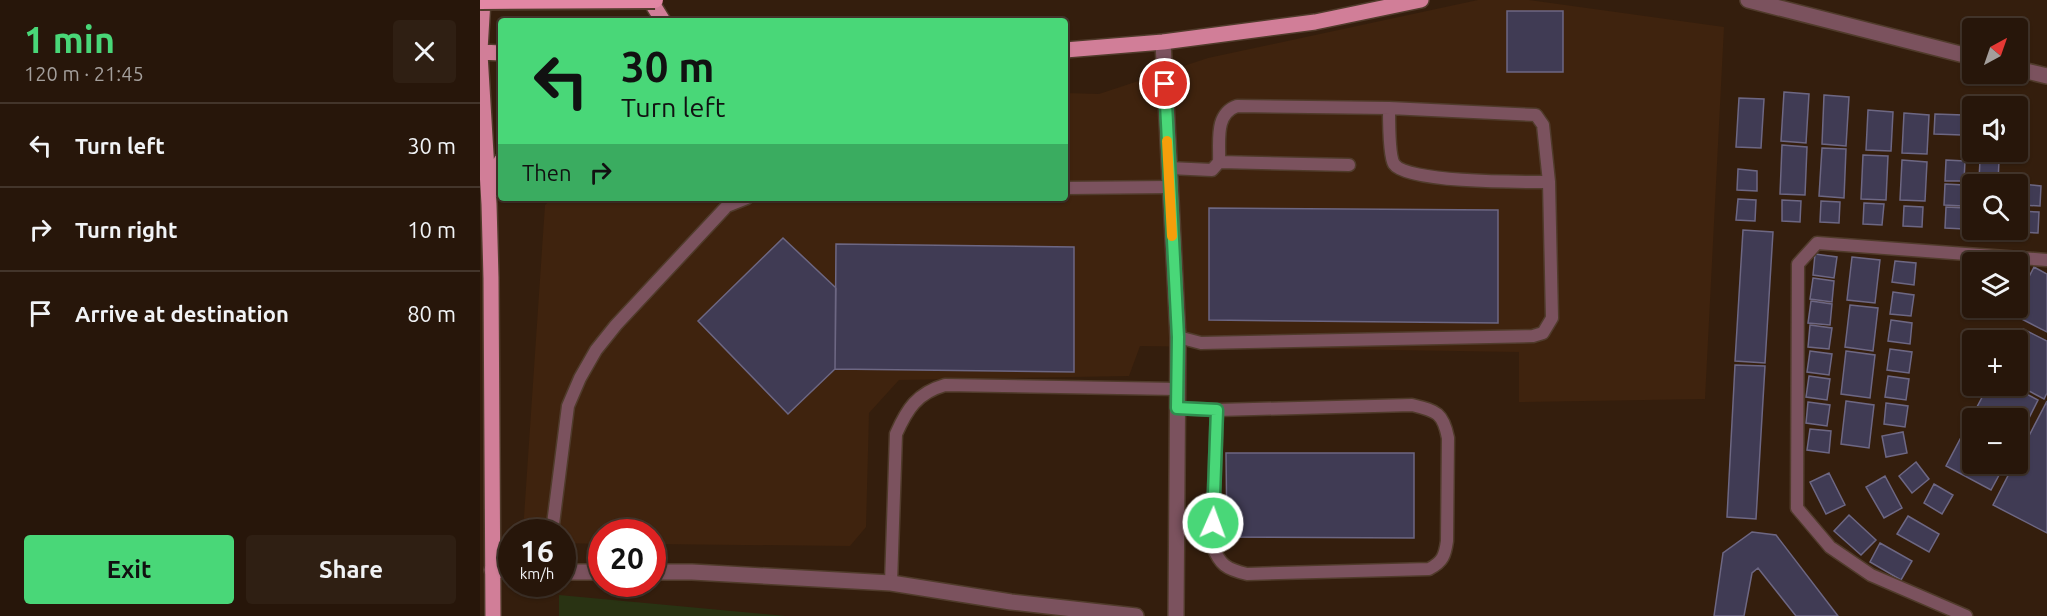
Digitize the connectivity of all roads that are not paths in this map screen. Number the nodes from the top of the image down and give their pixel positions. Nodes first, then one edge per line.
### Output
1 (650, 0) edge
2 (655, 0) edge
3 (1420, 0) edge
4 (1748, 0) edge
5 (482, 1) edge
6 (661, 18) edge
7 (1162, 42) junction
8 (1068, 50) edge
9 (480, 52) edge
10 (498, 53) edge
11 (1962, 54) edge
12 (2028, 71) edge
13 (2047, 76) edge
14 (1389, 108) junction
15 (1219, 162) junction
16 (1348, 165) dead end
17 (1169, 168) junction
18 (498, 172) edge
19 (1549, 182) junction
20 (1170, 187) junction
21 (1068, 188) edge
22 (740, 201) edge
23 (489, 204) junction
24 (2047, 260) edge
25 (1178, 337) junction
26 (1178, 389) junction
27 (1177, 408) junction
28 (1217, 410) junction
29 (554, 519) edge
30 (492, 570) junction
31 (498, 570) edge
32 (666, 572) edge
33 (891, 583) junction
34 (493, 616) edge
35 (1136, 616) edge
36 (1176, 616) edge
37 (1966, 616) edge

1 - 6 main road
2 - 5 highway, bridge
3 - 7 main road
4 - 11 street
5 - 9 main road
7 - 8 main road
7 - 17 street
9 - 10 main road
9 - 23 main road
12 - 13 street
14 - 15 lane
14 - 19 lane
14 - 19 lane
15 - 16 lane
15 - 17 lane
17 - 20 street
18 - 23 main road
19 - 25 lane
20 - 21 lane
20 - 25 street
22 - 29 lane
23 - 30 main road
24 - 37 lane
25 - 26 street
26 - 27 street
26 - 33 lane
27 - 28 lane
27 - 36 street
28 - 28 lane
30 - 31 street
30 - 34 main road
32 - 33 street
33 - 35 street

